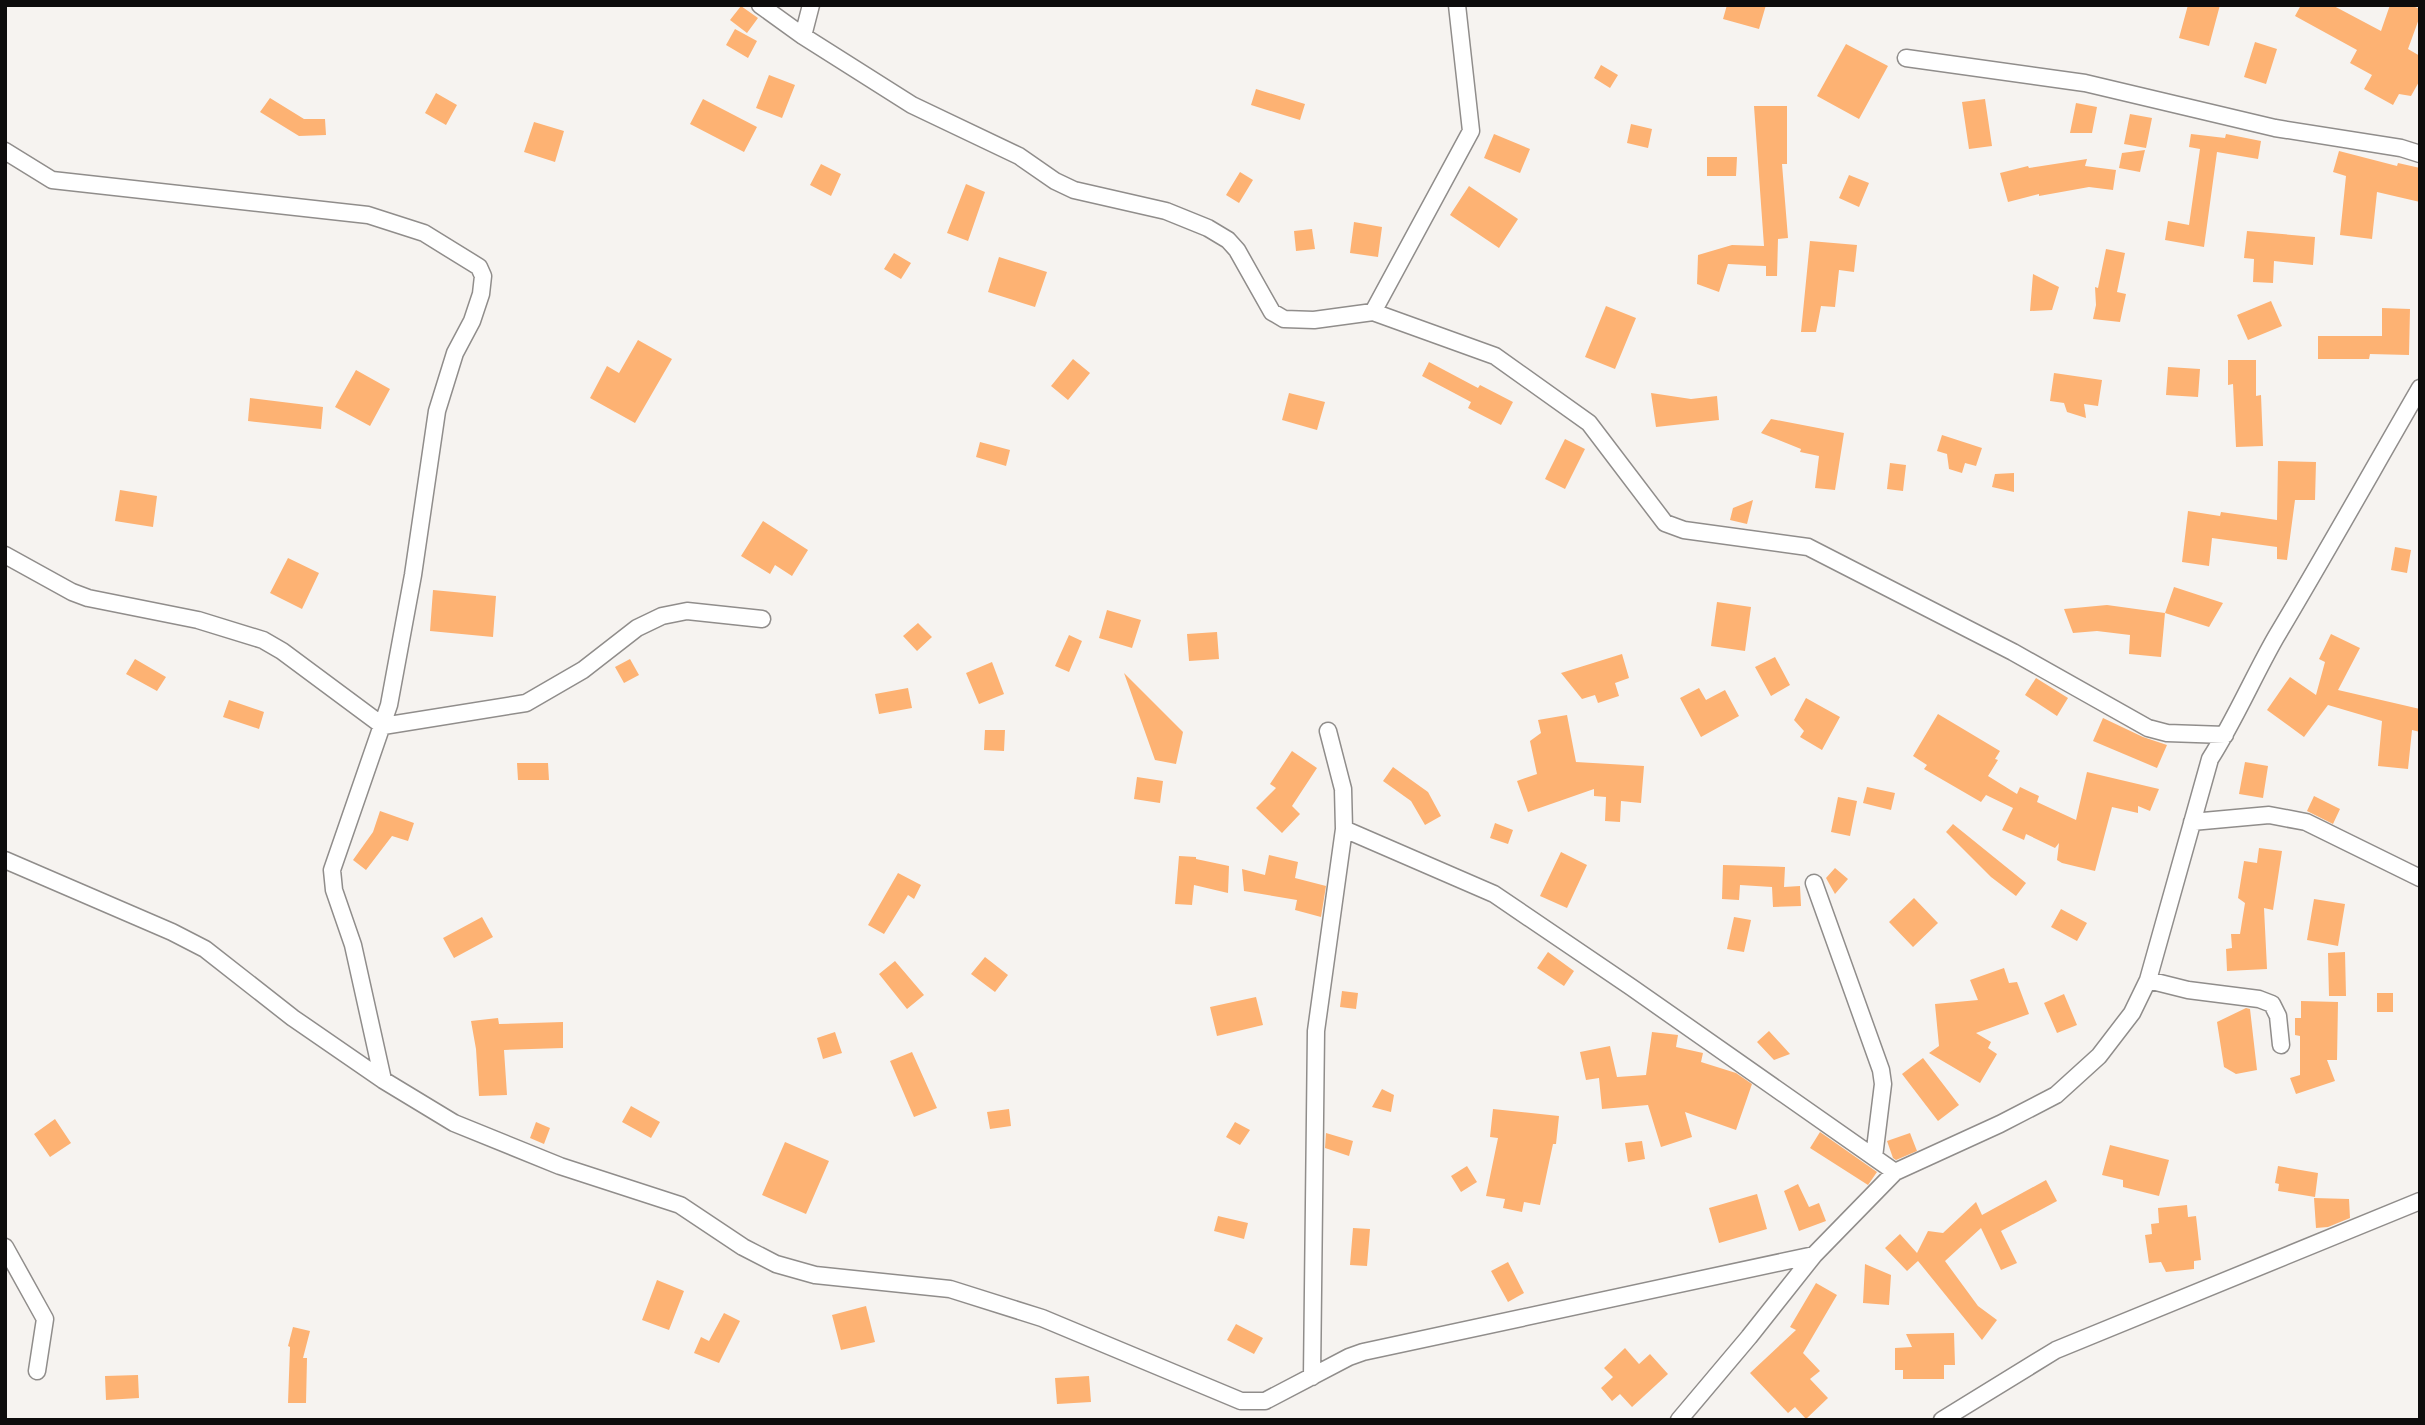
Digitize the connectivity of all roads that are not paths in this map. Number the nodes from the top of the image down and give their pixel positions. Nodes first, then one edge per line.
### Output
1 (760, 5) edge
2 (811, 5) edge
3 (1457, 5) edge
4 (803, 36) junction
5 (1906, 58) dead end
6 (5, 151) edge
7 (2420, 154) edge
8 (1373, 312) junction
9 (2420, 388) edge
10 (5, 555) edge
11 (762, 619) dead end
12 (383, 726) junction
13 (1328, 731) dead end
14 (2225, 735) junction
15 (2192, 822) junction
16 (1344, 829) junction
17 (5, 860) edge
18 (2420, 878) edge
19 (1814, 883) dead end
20 (2148, 980) junction
21 (2281, 1045) dead end
22 (383, 1080) junction
23 (1874, 1157) junction
24 (1895, 1172) junction
25 (2420, 1201) edge
26 (5, 1247) edge
27 (1814, 1255) junction
28 (37, 1371) dead end
29 (1312, 1377) junction
30 (1679, 1420) edge
31 (1942, 1420) edge

1 - 4 street
2 - 4 street
3 - 8 street
4 - 8 street
5 - 7 street
6 - 12 street
8 - 14 street
9 - 14 street
10 - 12 street
11 - 12 street
12 - 22 street
13 - 16 street
14 - 15 street
15 - 18 street
15 - 20 street
16 - 23 street
16 - 29 street
17 - 22 street
19 - 23 street
20 - 21 street
20 - 24 street
22 - 29 street
23 - 24 street
24 - 27 street
25 - 31 street
26 - 28 street
27 - 29 street
27 - 30 street

